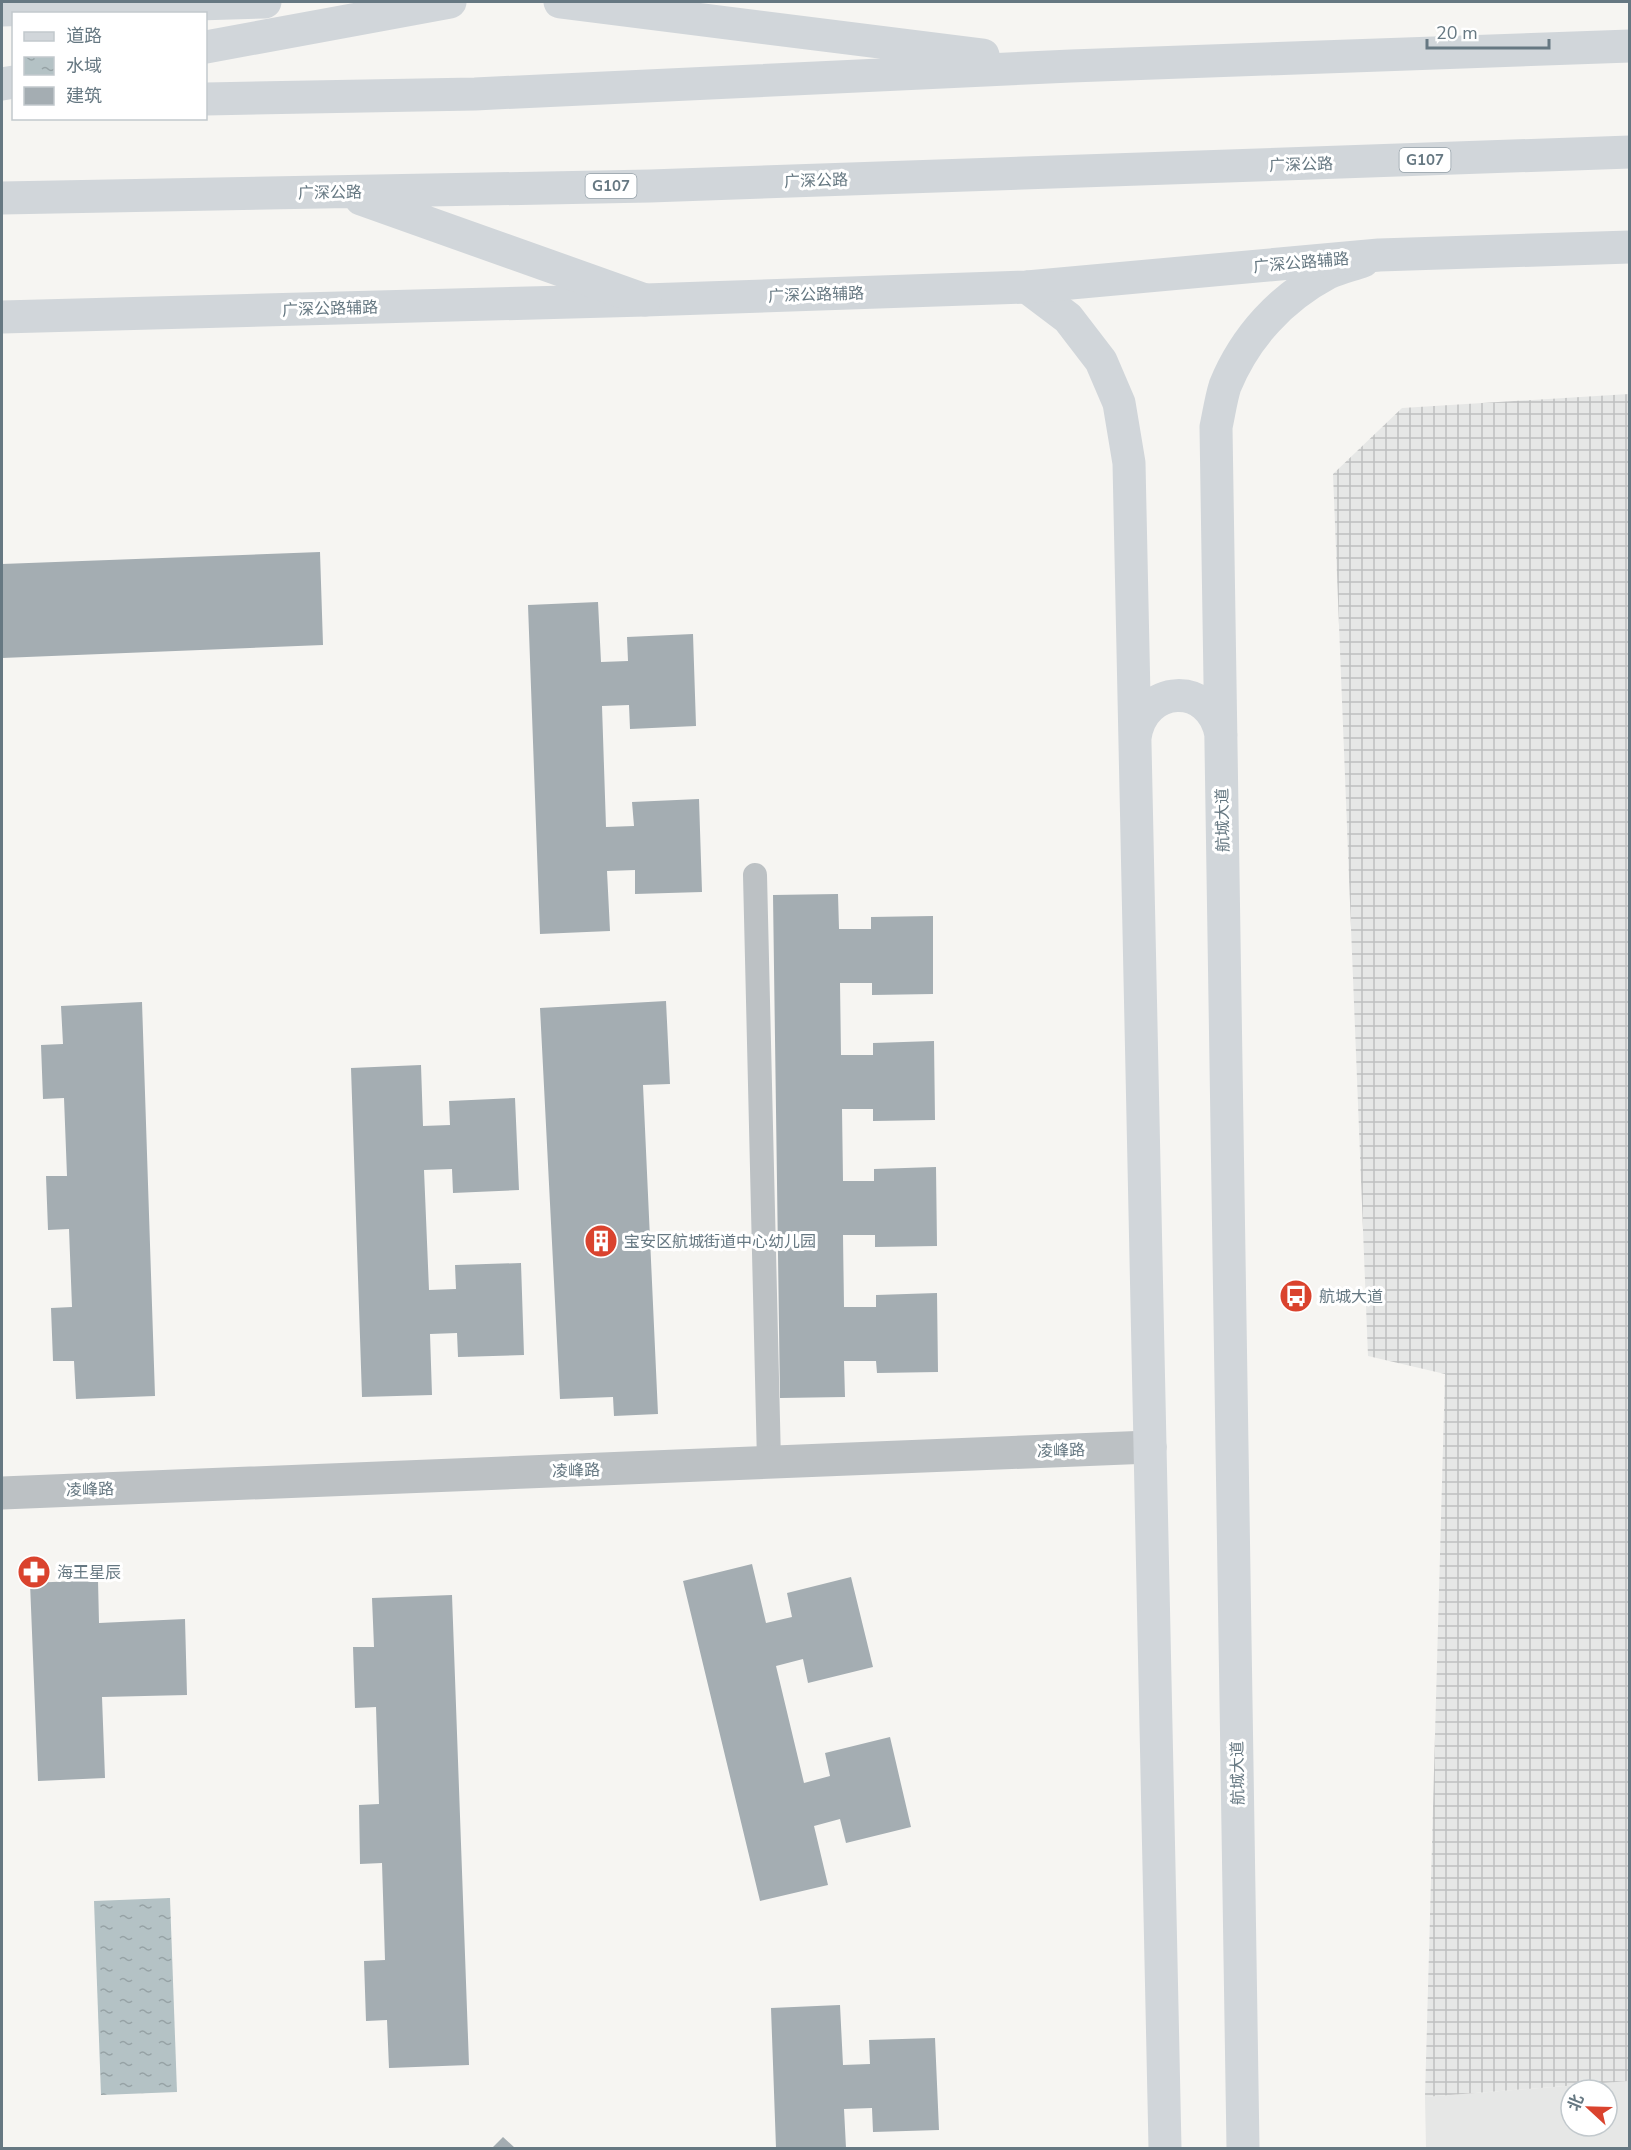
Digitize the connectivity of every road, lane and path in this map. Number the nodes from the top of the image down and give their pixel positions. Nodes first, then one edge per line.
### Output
1 (265, 2) edge
2 (450, 2) edge
3 (560, 2) edge
4 (15, 7) edge
5 (1629, 46) edge
6 (207, 47) edge
7 (1071, 66) junction
8 (207, 99) edge
9 (1629, 152) edge
10 (342, 192) junction
11 (2, 198) edge
12 (1629, 247) edge
13 (1379, 255) junction
14 (1027, 287) junction
15 (645, 300) junction
16 (2, 317) edge
17 (1221, 737) junction
18 (1134, 740) junction
19 (755, 875) dead end
20 (1150, 1447) junction
21 (769, 1462) junction
22 (2, 1493) edge
23 (1165, 2148) edge
24 (1243, 2148) edge

1 - 4 main road
2 - 6 main road
3 - 7 main road
5 - 7 main road
7 - 8 main road
9 - 10 main road, 广深公路 / G107
10 - 11 main road, 广深公路 / G107
10 - 15 main road
12 - 13 main road, 广深公路辅路
13 - 14 main road, 广深公路辅路
13 - 17 main road, 航城大道
14 - 15 main road, 广深公路辅路
14 - 18 main road
15 - 16 main road, 广深公路辅路
17 - 18 main road
17 - 24 main road, 航城大道
18 - 20 main road
19 - 21 lane
20 - 21 street, 凌峰路
20 - 23 main road
21 - 22 street, 凌峰路

